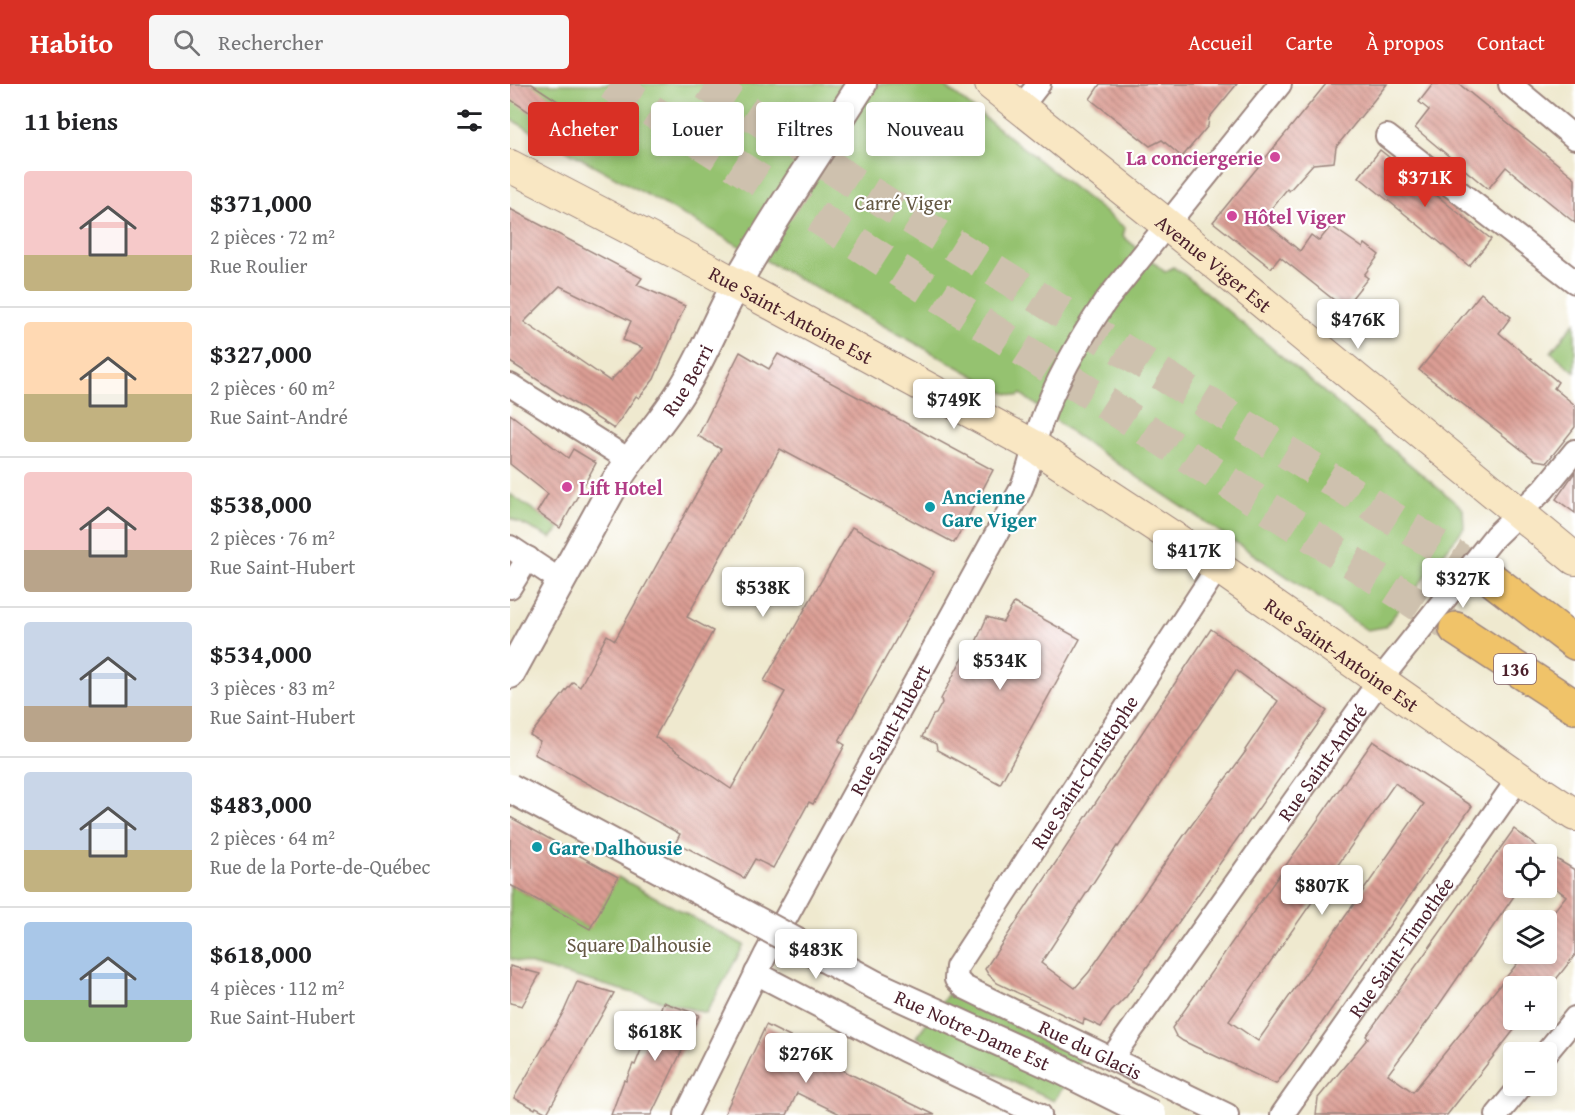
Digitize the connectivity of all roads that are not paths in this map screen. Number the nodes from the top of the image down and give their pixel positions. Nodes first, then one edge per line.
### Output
1 (862, 84) edge
2 (992, 84) edge
3 (1280, 84) edge
4 (1510, 84) edge
5 (1030, 95) edge
6 (1388, 136) dead end
7 (1575, 138) edge
8 (510, 166) edge
9 (1167, 225) junction
10 (1575, 282) edge
11 (736, 284) junction
12 (510, 385) edge
13 (1034, 446) junction
14 (1575, 451) edge
15 (629, 460) junction
16 (1518, 513) junction
17 (519, 553) edge
18 (1575, 559) edge
19 (1218, 567) junction
20 (561, 581) junction
21 (1494, 582) tunnel mouth
22 (510, 586) edge
23 (1456, 629) tunnel mouth
24 (1575, 643) edge
25 (1501, 660) junction
26 (510, 674) edge
27 (1380, 680) junction
28 (1575, 707) edge
29 (1575, 725) edge
30 (1519, 778) junction
31 (510, 788) edge
32 (1575, 815) edge
33 (756, 973) junction
34 (956, 979) joint
35 (1575, 1018) edge
36 (1555, 1042) edge
37 (1111, 1059) junction
38 (1513, 1096) edge
39 (686, 1115) edge
40 (1040, 1115) edge
41 (1152, 1115) edge
42 (1227, 1115) edge
43 (1282, 1115) edge
44 (1497, 1115) edge

1 - 11 street, Rue Berri
2 - 5 main road, Avenue Viger Est
3 - 9 street, Rue Saint-Hubert
4 - 7 street
5 - 9 main road, Avenue Viger Est
6 - 10 street
8 - 11 main road, Rue Saint-Antoine Est
9 - 13 street, Rue Saint-Hubert
9 - 16 main road, Avenue Viger Est
11 - 13 main road, Rue Saint-Antoine Est
11 - 15 street, Rue Berri
12 - 15 street
13 - 19 main road, Rue Saint-Antoine Est
13 - 33 street, Rue Saint-Hubert
14 - 16 street, Rue Saint-André
15 - 20 street, Rue Berri
16 - 18 main road, Avenue Viger Est
16 - 27 street, Rue Saint-André
17 - 20 street
17 - 22 street
19 - 27 main road, Rue Saint-Antoine Est
19 - 34 street, Rue Saint-Christophe
20 - 26 street, Rue Berri
21 - 24 highway
23 - 25 highway, 136
25 - 28 highway, 136
25 - 29 highway
27 - 30 main road, Rue Saint-Antoine Est
27 - 37 street, Rue Saint-André
30 - 32 main road, Rue Saint-Antoine Est
30 - 43 street, Rue Saint-Timothée
31 - 41 street, Rue Notre-Dame Est, bridge
33 - 39 street, Rue Saint-Hubert
33 - 40 street
34 - 37 street, Rue du Glacis
35 - 36 street
37 - 42 street, Rue du Glacis
38 - 44 street

